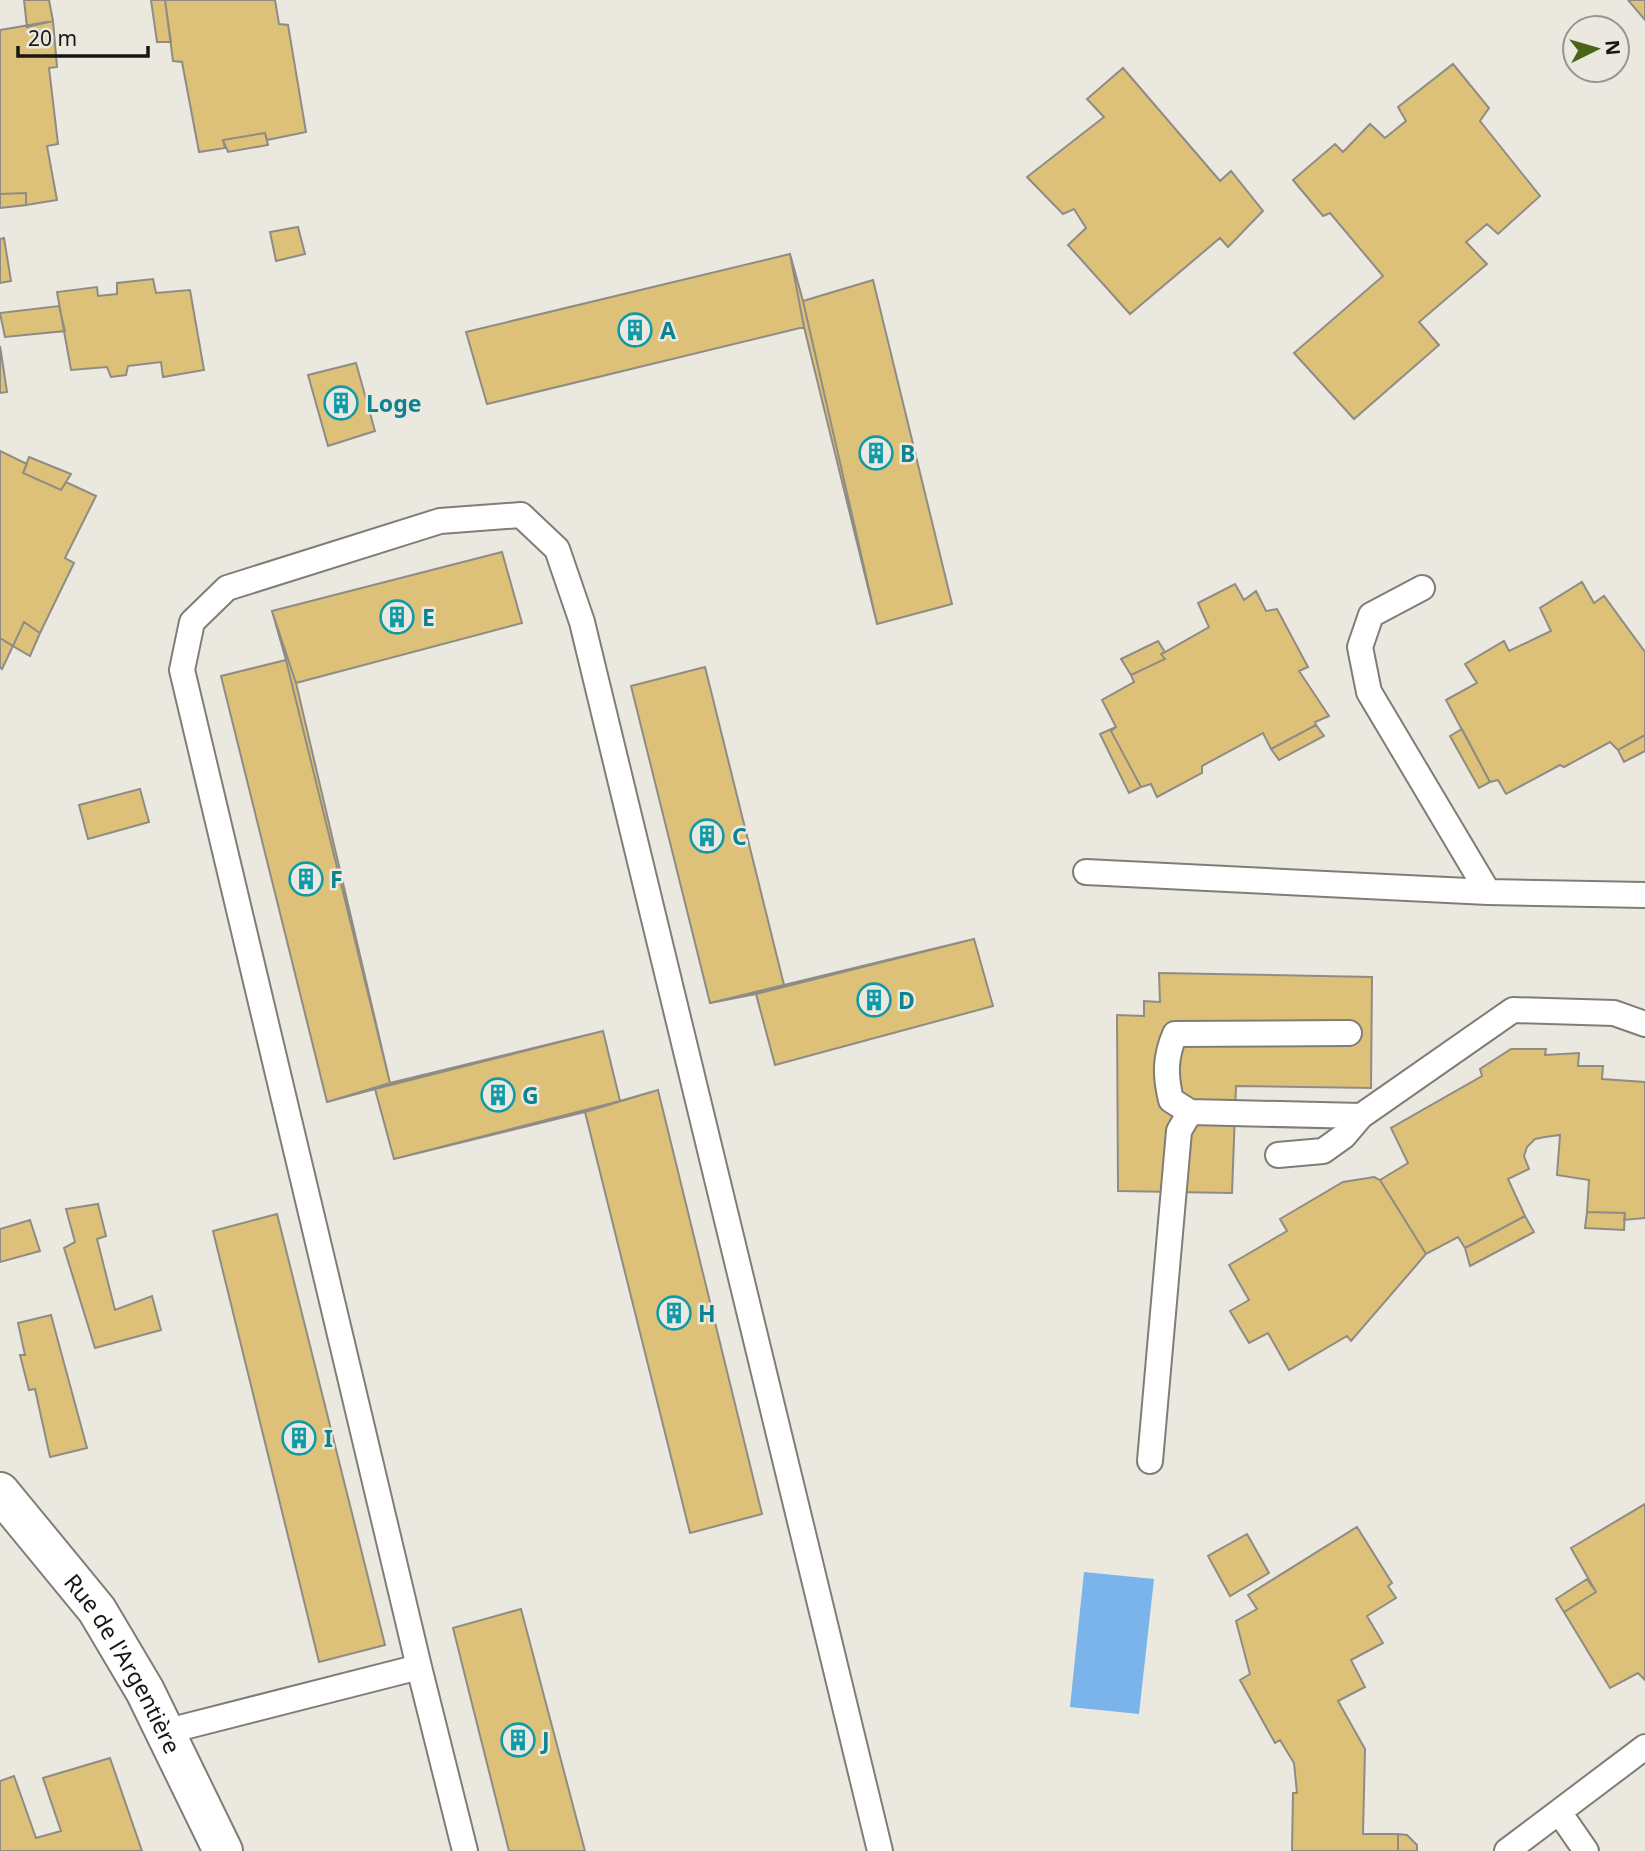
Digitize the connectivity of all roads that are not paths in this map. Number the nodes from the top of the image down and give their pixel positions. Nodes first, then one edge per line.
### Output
1 (1422, 588) dead end
2 (1086, 872) dead end
3 (1488, 892) junction
4 (1645, 895) edge
5 (1645, 1024) edge
6 (1349, 1033) dead end
7 (1191, 1112) junction
8 (1361, 1116) junction
9 (1278, 1155) dead end
10 (1150, 1461) dead end
11 (0, 1492) edge
12 (419, 1667) junction
13 (164, 1732) junction
14 (1645, 1747) edge
15 (1559, 1812) junction
16 (223, 1851) edge
17 (466, 1851) edge
18 (880, 1851) edge
19 (1507, 1851) edge
20 (1586, 1851) edge

1 - 3 lane
2 - 3 lane
3 - 4 lane
5 - 8 lane
6 - 7 lane
7 - 8 lane
7 - 10 lane
8 - 9 lane
11 - 13 street, Rue de l'Argentière
12 - 13 lane
12 - 17 lane
12 - 18 lane
13 - 16 street, Rue de l'Argentière
14 - 15 lane
15 - 19 lane
15 - 20 lane

